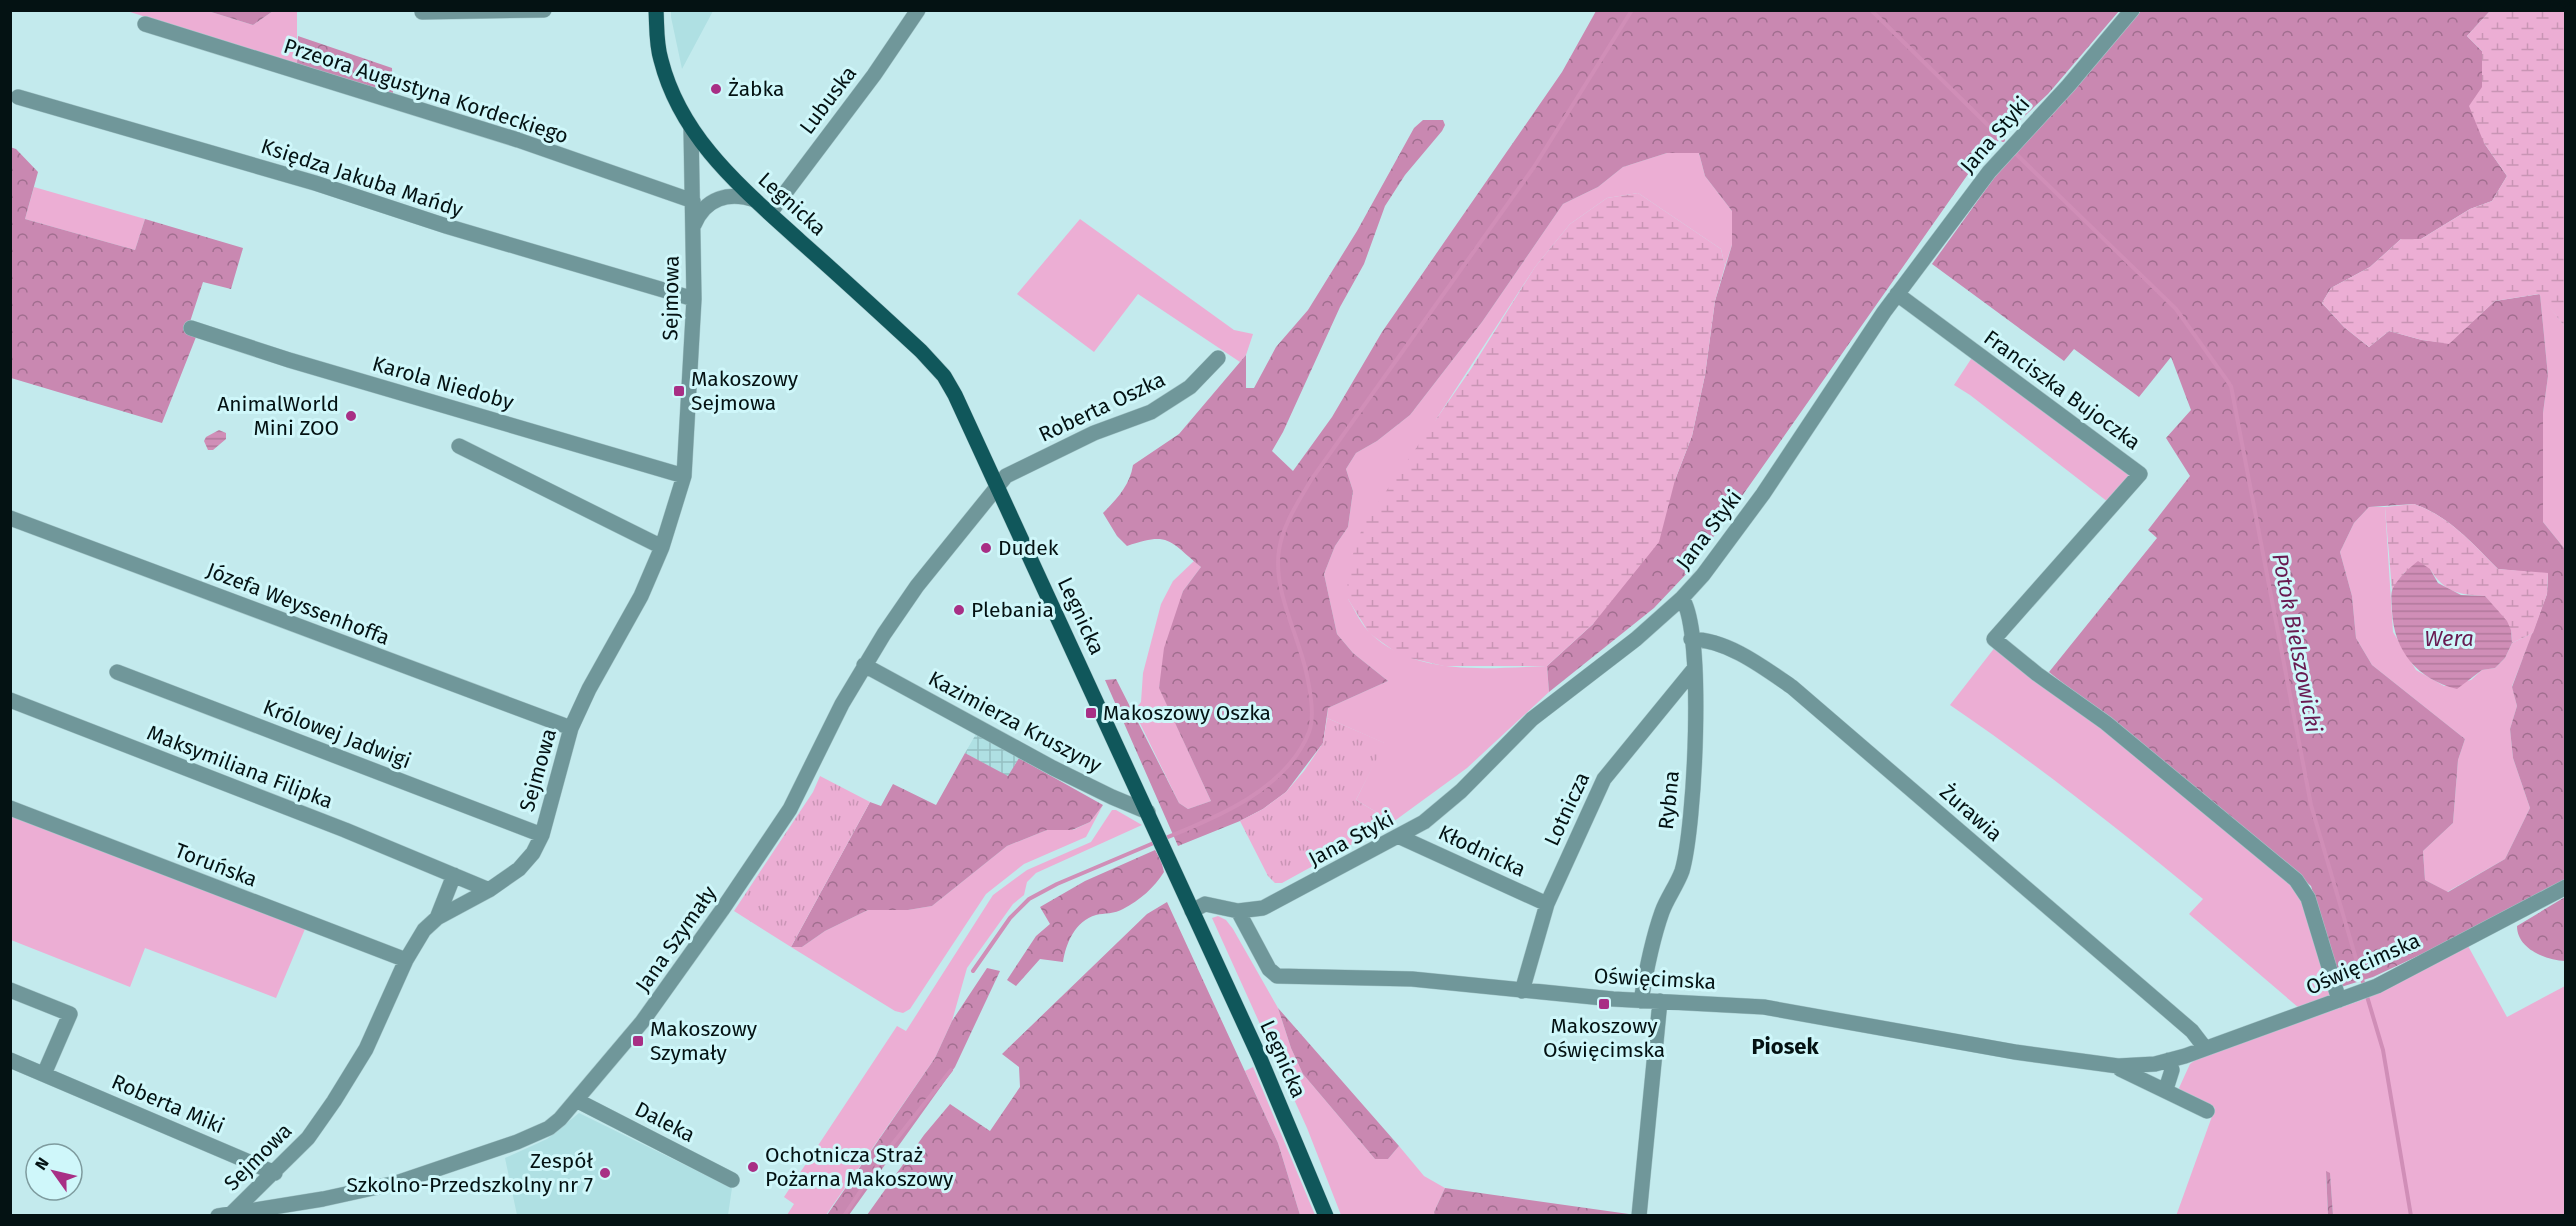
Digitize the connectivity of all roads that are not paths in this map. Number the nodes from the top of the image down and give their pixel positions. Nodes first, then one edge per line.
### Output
1 (422, 10) edge
2 (544, 10) edge
3 (656, 10) edge
4 (918, 10) edge
5 (2132, 10) edge
6 (145, 24) dead end
7 (18, 97) dead end
8 (691, 128) junction
9 (755, 200) junction
10 (693, 201) junction
11 (770, 213) junction
12 (694, 226) junction
13 (1897, 294) junction
14 (694, 299) junction
15 (191, 328) dead end
16 (1218, 358) dead end
17 (459, 446) dead end
18 (684, 476) junction
19 (999, 486) junction
20 (10, 518) edge
21 (662, 547) junction
22 (1682, 598) junction
23 (1692, 639) junction
24 (864, 665) junction
25 (1694, 669) junction
26 (117, 672) dead end
27 (10, 700) edge
28 (571, 728) junction
29 (10, 808) edge
30 (1150, 817) junction
31 (542, 835) junction
32 (1400, 837) junction
33 (453, 875) junction
34 (2565, 887) edge
35 (489, 890) junction
36 (1547, 904) junction
37 (1192, 910) junction
38 (1238, 911) junction
39 (437, 918) junction
40 (406, 960) junction
41 (10, 990) edge
42 (1522, 991) junction
43 (2339, 1000) junction
44 (1641, 1001) junction
45 (1660, 1001) junction
46 (2205, 1048) junction
47 (10, 1060) edge
48 (2169, 1060) junction
49 (2102, 1064) junction
50 (44, 1074) junction
51 (2166, 1089) junction
52 (578, 1101) junction
53 (2207, 1111) dead end
54 (275, 1173) junction
55 (732, 1180) dead end
56 (225, 1214) edge
57 (1326, 1215) edge
58 (1639, 1215) edge

1 - 2 street
3 - 8 main road, Legnicka
4 - 11 street, Lubuska
5 - 13 street, Jana Styki
6 - 10 street, Przeora Augustyna Kordeckiego
7 - 14 street, Księdza Jakuba Mańdy
8 - 9 main road, Legnicka
8 - 10 street, Sejmowa
9 - 11 main road, Legnicka
9 - 12 street, Sejmowa
10 - 12 street, Sejmowa
11 - 19 main road, Legnicka
12 - 14 street, Sejmowa
13 - 22 street, Jana Styki
13 - 43 street, Franciszka Bujoczka
14 - 18 street, Sejmowa
15 - 18 street, Karola Niedoby
16 - 19 street, Roberta Oszka
17 - 21 street
18 - 21 street, Sejmowa
19 - 24 street, Jana Szymały
19 - 30 main road, Legnicka
20 - 28 street, Józefa Weyssenhoffa
21 - 28 street, Sejmowa
22 - 23 street, Rybna
22 - 32 street, Jana Styki
23 - 25 street, Rybna
23 - 46 street, Żurawia
24 - 30 street, Kazimierza Kruszyny
24 - 52 street, Jana Szymały
25 - 36 street, Lotnicza
25 - 44 street, Rybna
26 - 31 street, Królowej Jadwigi
27 - 33 street, Maksymiliana Filipka
28 - 31 street, Sejmowa
29 - 40 street, Toruńska
30 - 37 main road, Legnicka
31 - 35 street, Sejmowa
32 - 36 street, Kłodnicka
32 - 38 street, Jana Styki
33 - 35 street, Maksymiliana Filipka
33 - 39 street
34 - 43 street, Oświęcimska
35 - 39 street, Sejmowa
36 - 42 street, Lotnicza
37 - 38 street, Jana Styki
37 - 57 main road, Legnicka
38 - 42 street, Oświęcimska
39 - 40 street, Sejmowa
40 - 54 street, Sejmowa
41 - 50 street
42 - 44 street, Oświęcimska
43 - 46 street, Oświęcimska
44 - 45 street, Oświęcimska
45 - 49 street, Oświęcimska
45 - 58 street
46 - 48 street, Oświęcimska
47 - 50 street, Roberta Miki
48 - 49 street, Oświęcimska
48 - 51 street
49 - 51 street, Oświęcimska
50 - 54 street, Roberta Miki
51 - 53 street, Oświęcimska
52 - 55 street, Daleka
52 - 56 street, Jana Szymały
54 - 56 street, Sejmowa

